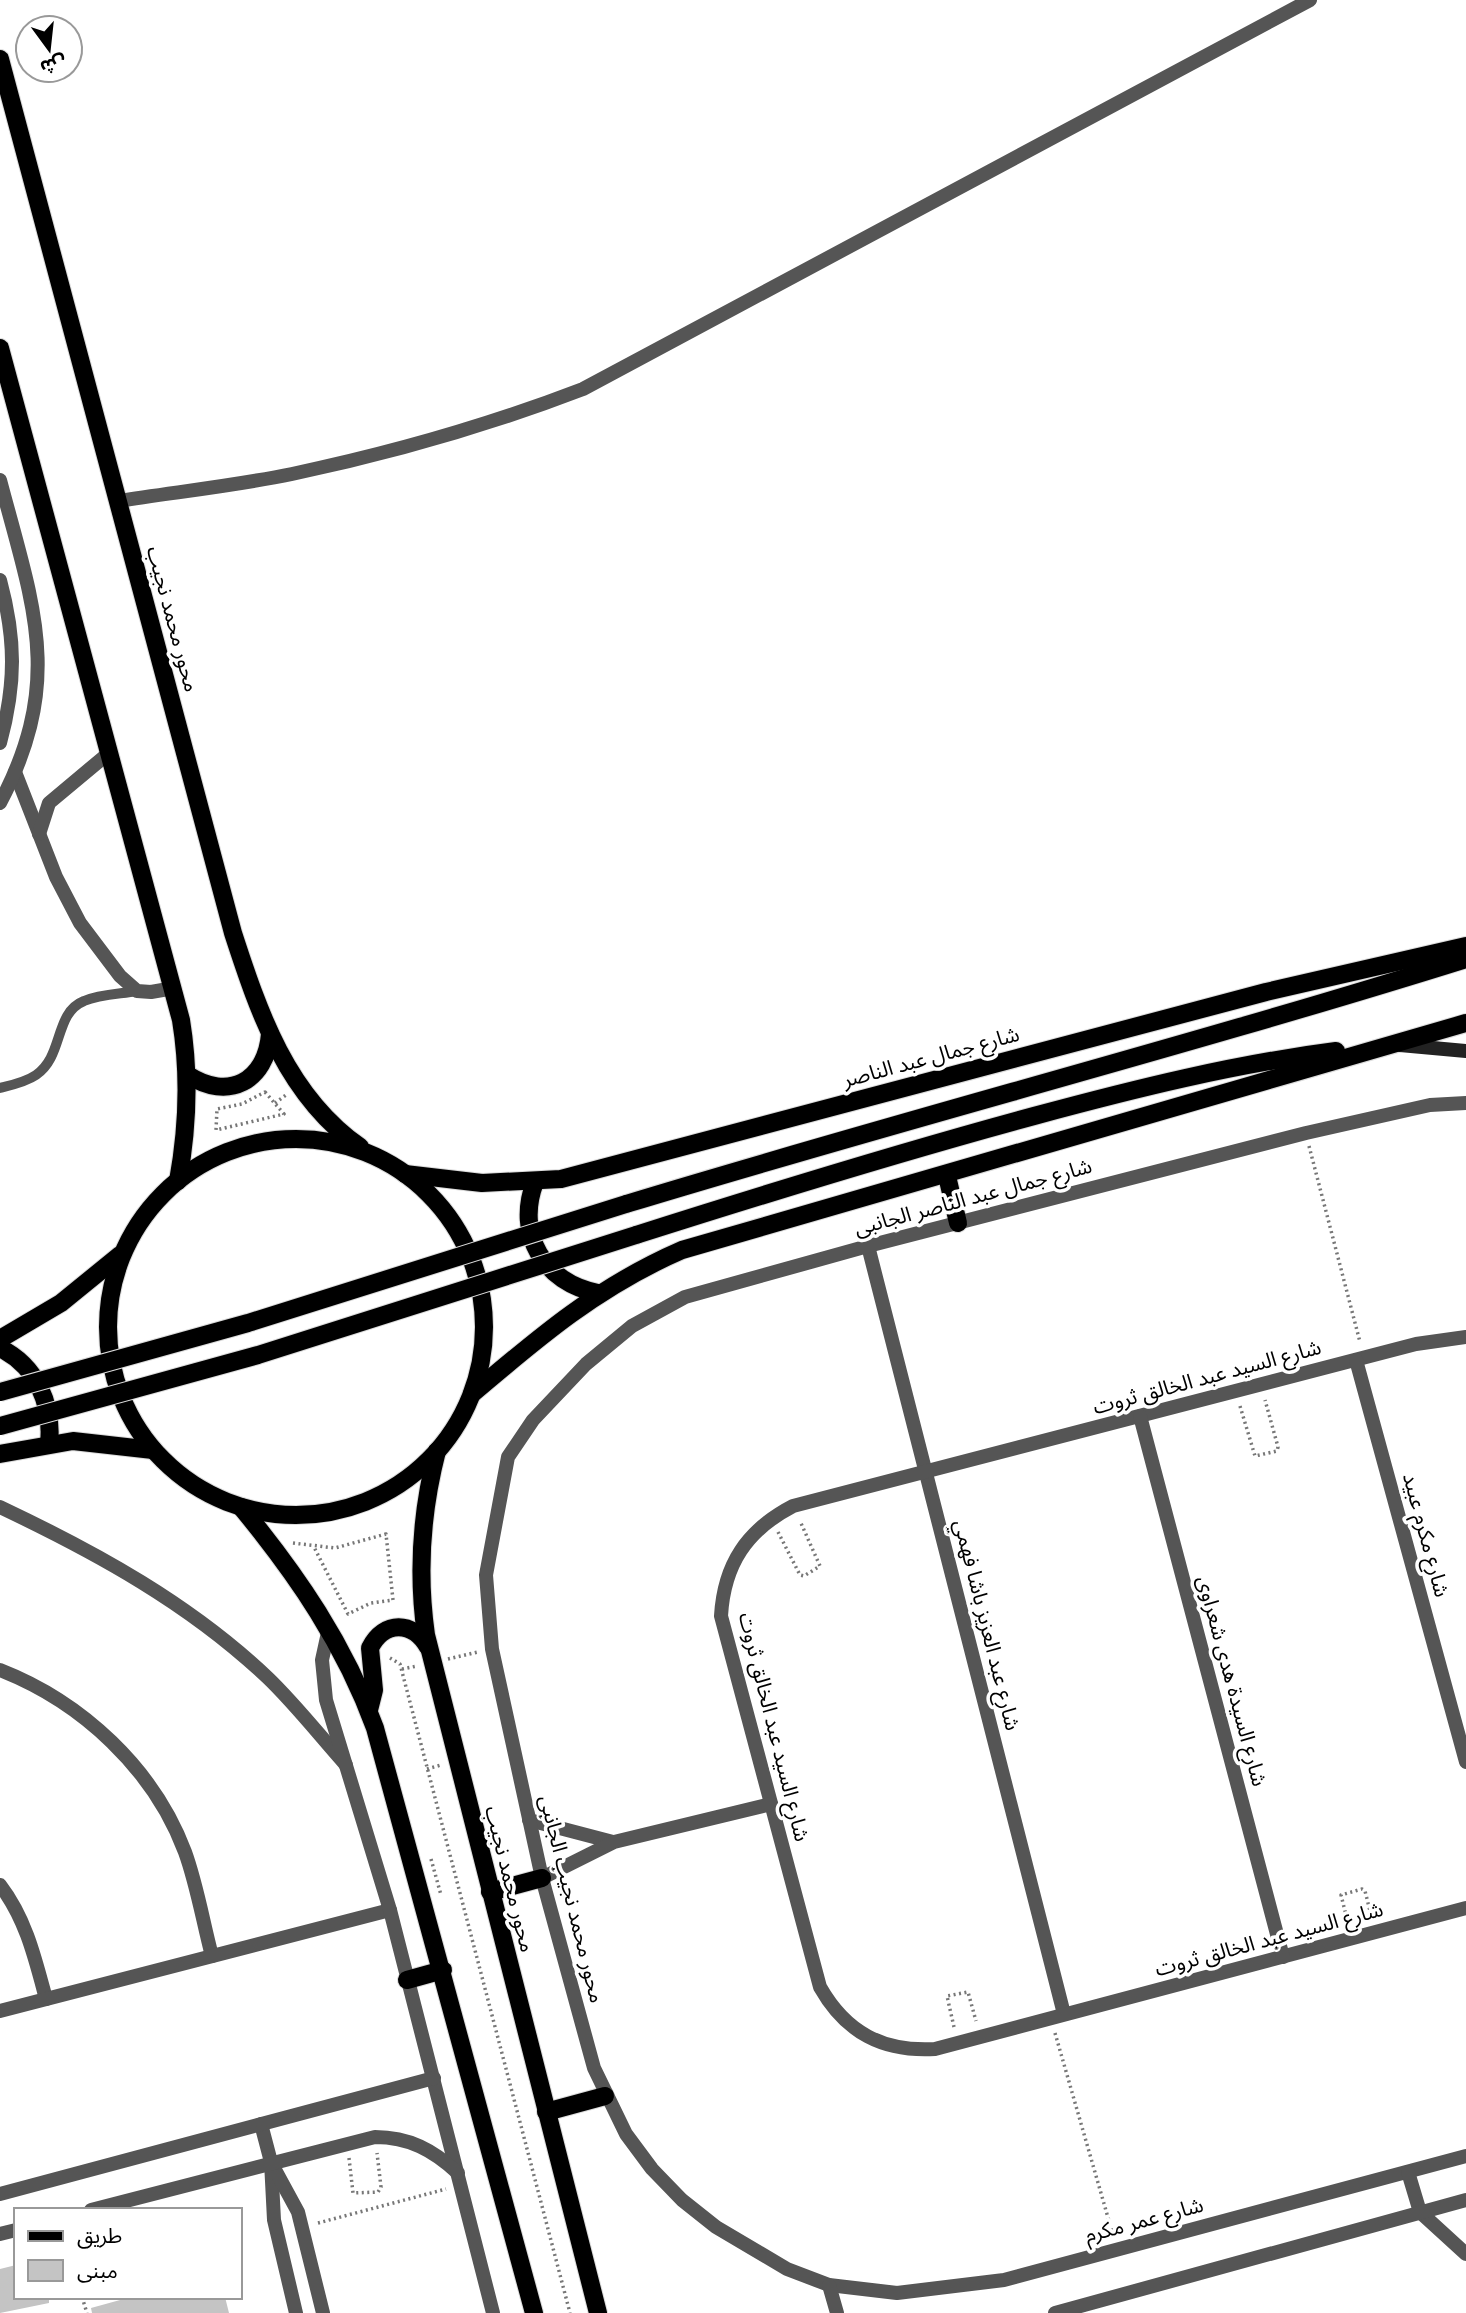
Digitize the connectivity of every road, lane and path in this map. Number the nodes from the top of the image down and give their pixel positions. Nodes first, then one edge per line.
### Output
1 (1310, 0) edge
2 (0, 59) edge
3 (0, 348) edge
4 (0, 480) edge
5 (118, 501) junction
6 (0, 580) edge
7 (0, 743) edge
8 (110, 752) junction
9 (15, 772) junction
10 (0, 803) edge
11 (38, 834) junction
12 (1466, 946) edge
13 (1466, 959) edge
14 (174, 988) junction
15 (137, 991) junction
16 (1466, 1023) edge
17 (270, 1034) junction
18 (1392, 1044) junction
19 (1466, 1051) edge
20 (188, 1075) junction
21 (0, 1088) edge
22 (1466, 1102) edge
23 (217, 1109) joint
24 (1306, 1133) junction
25 (371, 1155) junction
26 (405, 1174) junction
27 (947, 1176) junction
28 (178, 1181) junction
29 (535, 1182) junction
30 (958, 1223) junction
31 (868, 1246) junction
32 (123, 1253) junction
33 (598, 1293) junction
34 (1466, 1337) edge
35 (0, 1339) edge
36 (0, 1348) edge
37 (1360, 1359) junction
38 (1261, 1385) junction
39 (1236, 1391) junction
40 (0, 1392) edge
41 (471, 1394) junction
42 (1140, 1416) junction
43 (533, 1420) joint
44 (0, 1426) edge
45 (49, 1444) junction
46 (153, 1450) junction
47 (437, 1451) junction
48 (0, 1454) edge
49 (926, 1472) junction
50 (793, 1506) junction
51 (0, 1507) edge
52 (241, 1507) junction
53 (771, 1517) junction
54 (314, 1547) joint
55 (329, 1628) junction
56 (428, 1647) junction
57 (382, 1661) dead end
58 (0, 1670) edge
59 (369, 1710) junction
60 (1466, 1762) edge
61 (349, 1769) junction
62 (771, 1804) junction
63 (529, 1820) junction
64 (614, 1842) junction
65 (431, 1856) dead end
66 (542, 1878) junction
67 (0, 1885) edge
68 (490, 1892) junction
69 (442, 1896) dead end
70 (1466, 1908) edge
71 (390, 1910) junction
72 (1376, 1932) junction
73 (1352, 1938) junction
74 (212, 1956) junction
75 (1283, 1957) junction
76 (443, 1970) junction
77 (407, 1979) junction
78 (46, 1999) junction
79 (0, 2011) edge
80 (1057, 2016) junction
81 (980, 2036) junction
82 (958, 2042) junction
83 (434, 2078) junction
84 (605, 2096) junction
85 (546, 2112) junction
86 (261, 2124) junction
87 (375, 2137) junction
88 (347, 2142) junction
89 (1466, 2156) edge
90 (271, 2162) junction
91 (1408, 2172) junction
92 (460, 2179) junction
93 (0, 2194) edge
94 (1466, 2200) edge
95 (98, 2208) edge
96 (1420, 2212) junction
97 (302, 2227) junction
98 (1117, 2249) junction
99 (1466, 2254) edge
100 (829, 2286) junction
101 (296, 2313) edge
102 (323, 2313) edge
103 (493, 2313) edge
104 (534, 2313) edge
105 (570, 2313) edge
106 (598, 2313) edge
107 (837, 2313) edge
108 (1055, 2313) edge

1 - 5 street
2 - 5 main road, محور محمد نجيب
3 - 8 main road
4 - 9 street
5 - 17 main road, محور محمد نجيب
6 - 7 street
8 - 11 street
8 - 14 main road
9 - 10 street
9 - 11 street
11 - 15 street
12 - 29 main road, شارع جمال عبد الناصر
13 - 40 main road, bridge
14 - 15 street
14 - 20 main road
15 - 21 lane
16 - 18 main road
17 - 20 main road
17 - 25 main road, محور محمد نجيب
18 - 19 main road
18 - 27 main road
18 - 44 main road, bridge
20 - 28 main road
22 - 24 street, شارع جمال عبد الناصر الجانبى
23 - 23 path
24 - 30 street, شارع جمال عبد الناصر الجانبى
24 - 37 path
25 - 26 main road
25 - 28 main road
26 - 29 main road, شارع جمال عبد الناصر
26 - 41 main road
27 - 30 main road
27 - 33 main road
28 - 32 main road
29 - 33 main road
30 - 31 street, شارع جمال عبد الناصر الجانبى
31 - 43 street, شارع جمال عبد الناصر الجانبى
31 - 49 street, شارع عبد العزيز باشا فهمي
32 - 35 main road
32 - 46 main road
33 - 41 main road
34 - 37 street, شارع السيد عبد الخالق ثروت
36 - 45 main road
37 - 38 street, شارع السيد عبد الخالق ثروت
37 - 60 street, شارع مكرم عبيد
38 - 39 street, شارع السيد عبد الخالق ثروت
38 - 39 path
39 - 42 street, شارع السيد عبد الخالق ثروت
41 - 47 main road
42 - 49 street, شارع السيد عبد الخالق ثروت
42 - 75 street, شارع السيدة هدى شعراوى
43 - 63 street, محور محمد نجيب الجانبى
45 - 46 main road
45 - 48 main road
46 - 52 main road
47 - 52 main road
47 - 56 main road, محور محمد نجيب
49 - 50 street, شارع السيد عبد الخالق ثروت
49 - 80 street, شارع عبد العزيز باشا فهمي
50 - 53 street, شارع السيد عبد الخالق ثروت
50 - 53 path
51 - 61 street
52 - 55 main road
53 - 62 street, شارع السيد عبد الخالق ثروت
54 - 54 path
55 - 59 main road
55 - 61 street
56 - 59 main road
56 - 68 main road, محور محمد نجيب
57 - 105 path
58 - 74 street
59 - 76 main road
61 - 71 street
62 - 64 street
62 - 82 street, شارع السيد عبد الخالق ثروت
63 - 64 street
63 - 66 street, محور محمد نجيب الجانبى
64 - 66 street
65 - 69 path
66 - 68 main road
66 - 84 street, محور محمد نجيب الجانبى
67 - 78 street
68 - 85 main road, محور محمد نجيب
70 - 72 street, شارع السيد عبد الخالق ثروت
71 - 74 street
71 - 77 street
72 - 73 street, شارع السيد عبد الخالق ثروت
72 - 73 path
73 - 75 street, شارع السيد عبد الخالق ثروت
74 - 78 street
75 - 80 street, شارع السيد عبد الخالق ثروت
76 - 77 main road
76 - 104 main road
77 - 83 street
78 - 79 street
80 - 81 street, شارع السيد عبد الخالق ثروت
80 - 98 path
81 - 82 street, شارع السيد عبد الخالق ثروت
81 - 82 path
83 - 86 street
83 - 92 street
84 - 85 main road
84 - 100 street, محور محمد نجيب الجانبى
85 - 106 main road, محور محمد نجيب
86 - 90 street
86 - 93 street
87 - 88 street
87 - 88 path
87 - 92 street
88 - 90 street
89 - 91 street, شارع عمر مكرم
90 - 95 street
90 - 97 street
90 - 101 street
91 - 96 street
91 - 98 street, شارع عمر مكرم
92 - 97 path
92 - 103 street
94 - 96 street
96 - 99 street
96 - 108 street
97 - 102 street
98 - 100 street, شارع عمر مكرم
100 - 107 street

